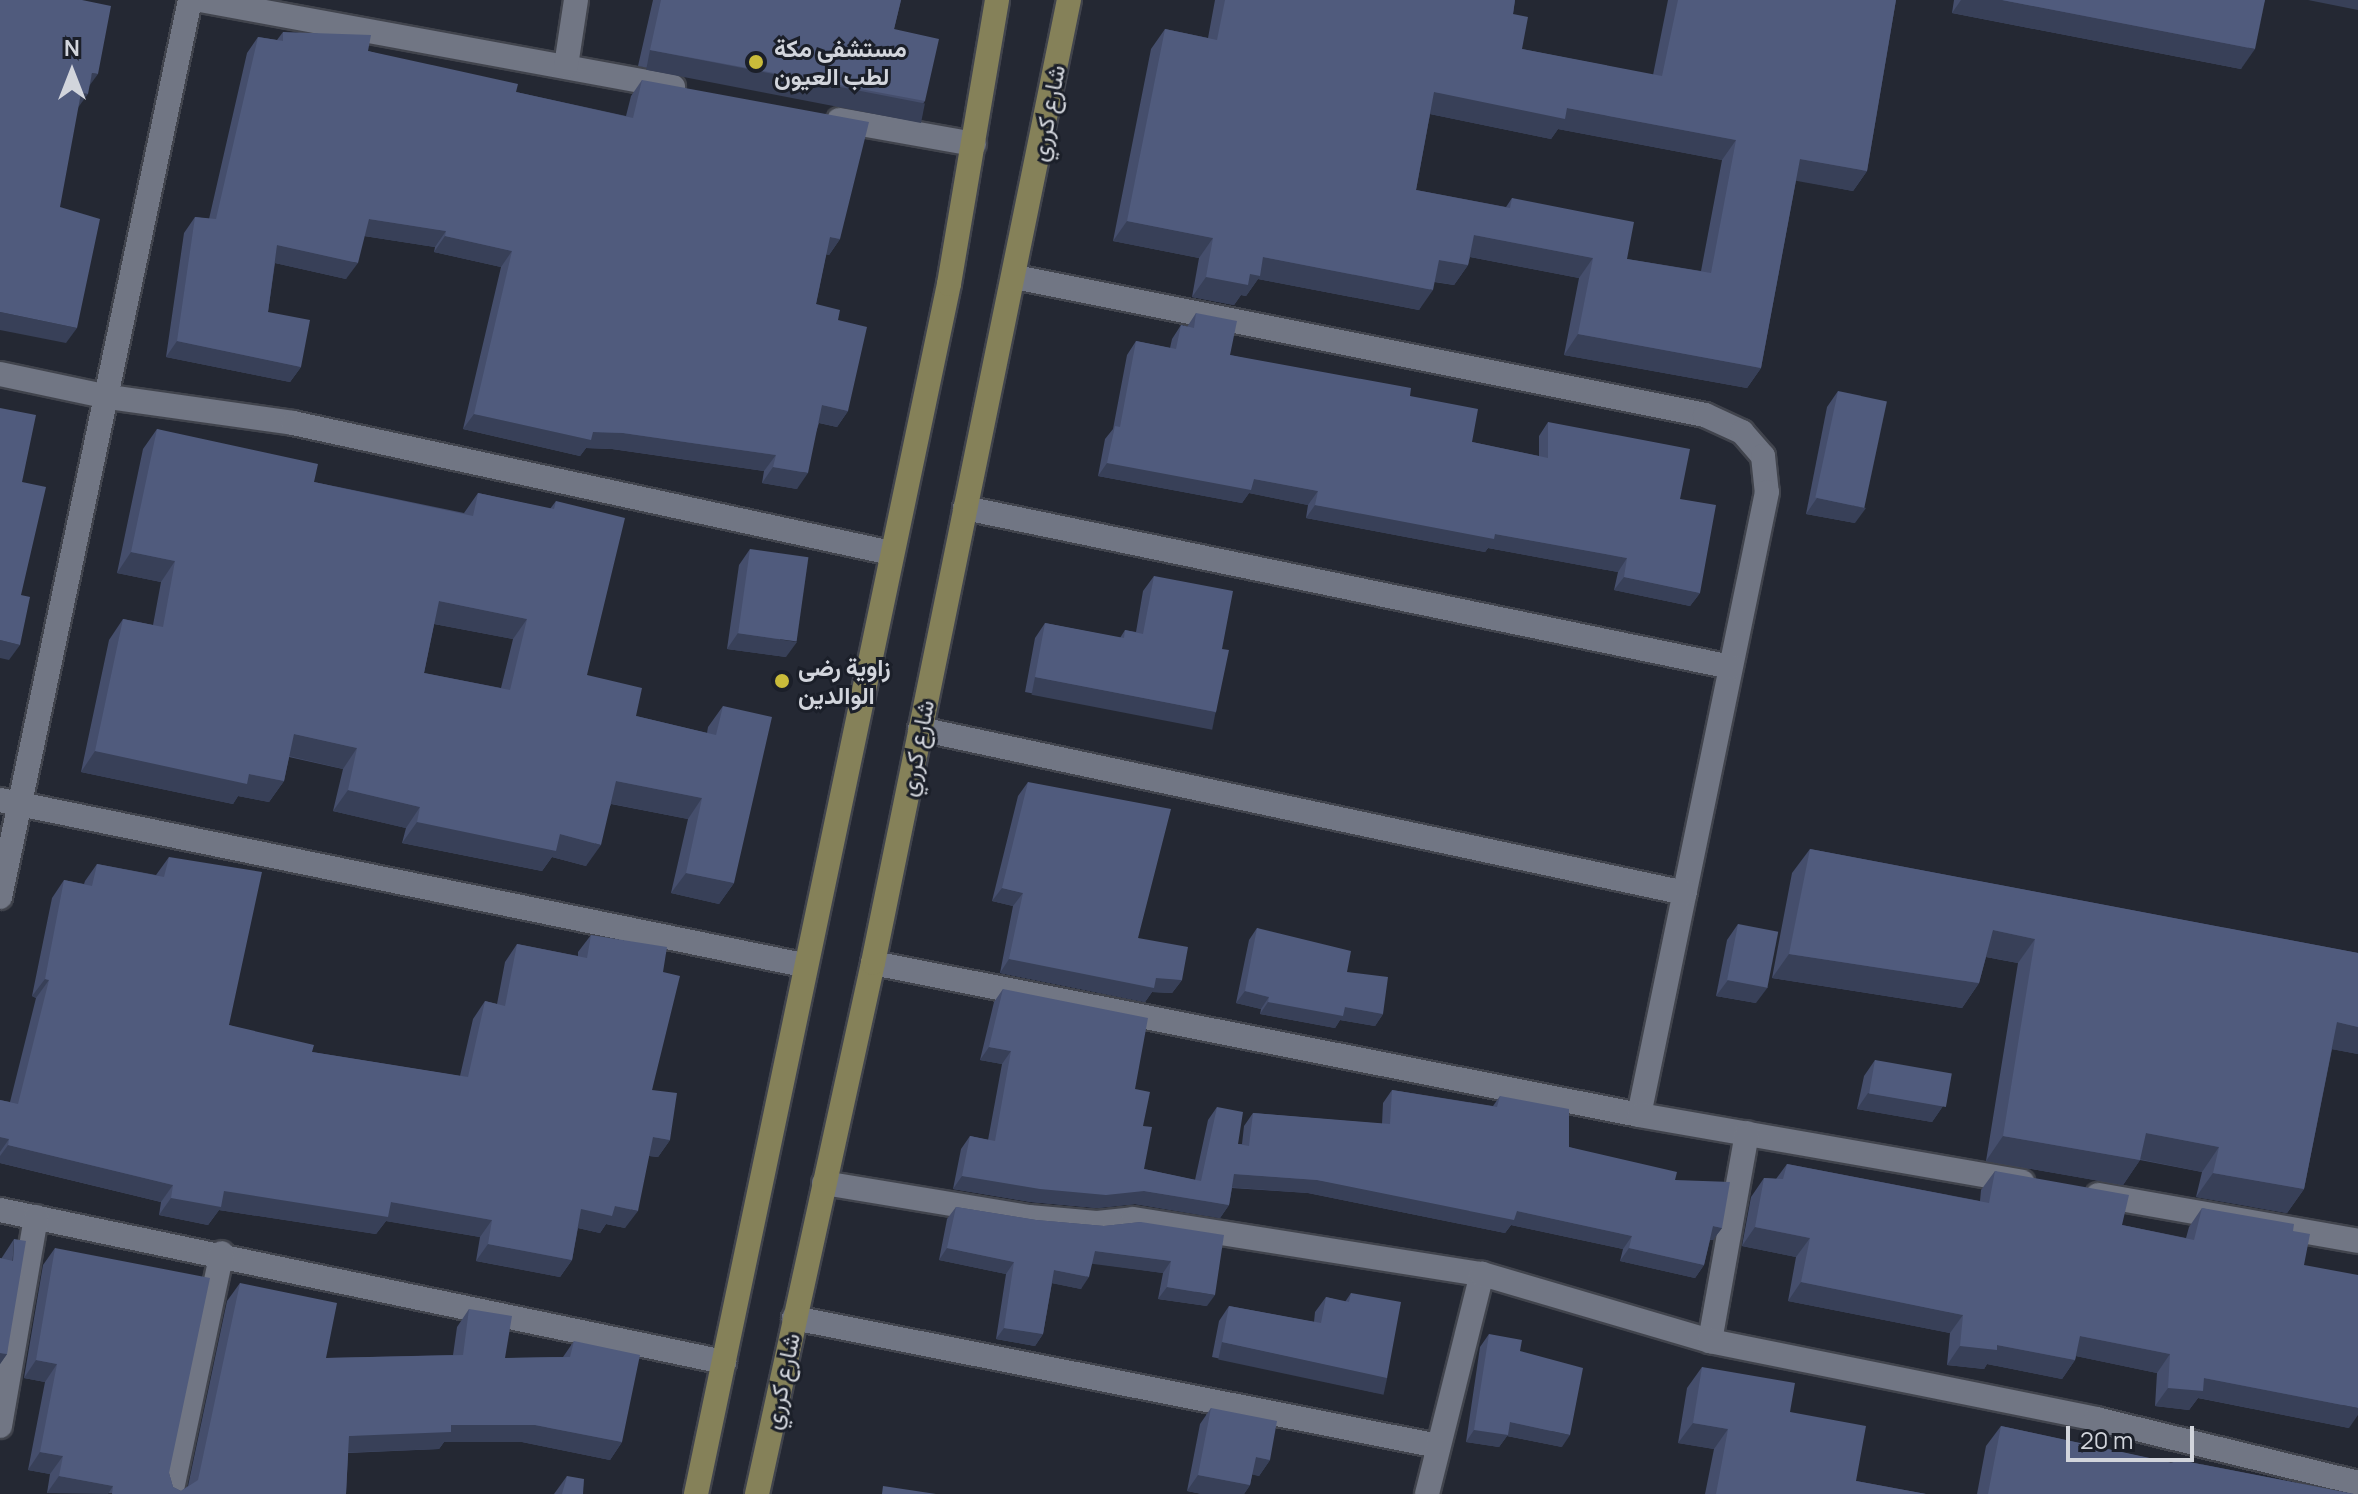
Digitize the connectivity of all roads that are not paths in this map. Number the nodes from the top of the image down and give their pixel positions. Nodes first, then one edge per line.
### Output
1 (190, 0) edge
2 (200, 0) edge
3 (576, 0) edge
4 (997, 0) edge
5 (1069, 0) edge
6 (566, 66) junction
7 (705, 93) edge
8 (813, 115) edge
9 (974, 144) junction
10 (1015, 277) junction
11 (0, 374) edge
12 (109, 397) junction
13 (965, 508) junction
14 (891, 553) junction
15 (1731, 667) junction
16 (920, 729) junction
17 (10, 802) edge
18 (1685, 893) junction
19 (0, 897) edge
20 (873, 963) junction
21 (803, 965) junction
22 (1639, 1115) junction
23 (1747, 1133) junction
24 (824, 1183) junction
25 (2045, 1186) edge
26 (2076, 1191) edge
27 (0, 1210) edge
28 (36, 1217) junction
29 (2358, 1241) edge
30 (222, 1253) junction
31 (1482, 1274) junction
32 (794, 1318) junction
33 (1710, 1341) junction
34 (724, 1362) junction
35 (0, 1426) edge
36 (1438, 1446) junction
37 (2358, 1483) edge
38 (171, 1494) edge
39 (696, 1494) edge
40 (757, 1494) edge
41 (1427, 1494) edge

1 - 12 street
2 - 6 street
3 - 6 street
4 - 9 main road
5 - 10 main road, شارع كرري
6 - 7 street
8 - 9 street
9 - 14 main road
10 - 13 main road, شارع كرري
10 - 15 street
11 - 12 street
12 - 14 street
12 - 17 street
13 - 15 street
13 - 16 main road, شارع كرري
14 - 21 main road
15 - 18 street
16 - 18 street
16 - 20 main road, شارع كرري
17 - 19 street
17 - 21 street
18 - 22 street
20 - 22 street
20 - 24 main road, شارع كرري
21 - 34 main road
22 - 23 street
23 - 25 street
23 - 33 street
24 - 31 street
24 - 32 main road, شارع كرري
26 - 29 street
27 - 28 street
28 - 30 street
28 - 35 street
30 - 34 street
30 - 38 street
31 - 33 street
31 - 36 street
32 - 36 street
32 - 40 main road, شارع كرري
33 - 37 street
34 - 39 main road
36 - 41 street

